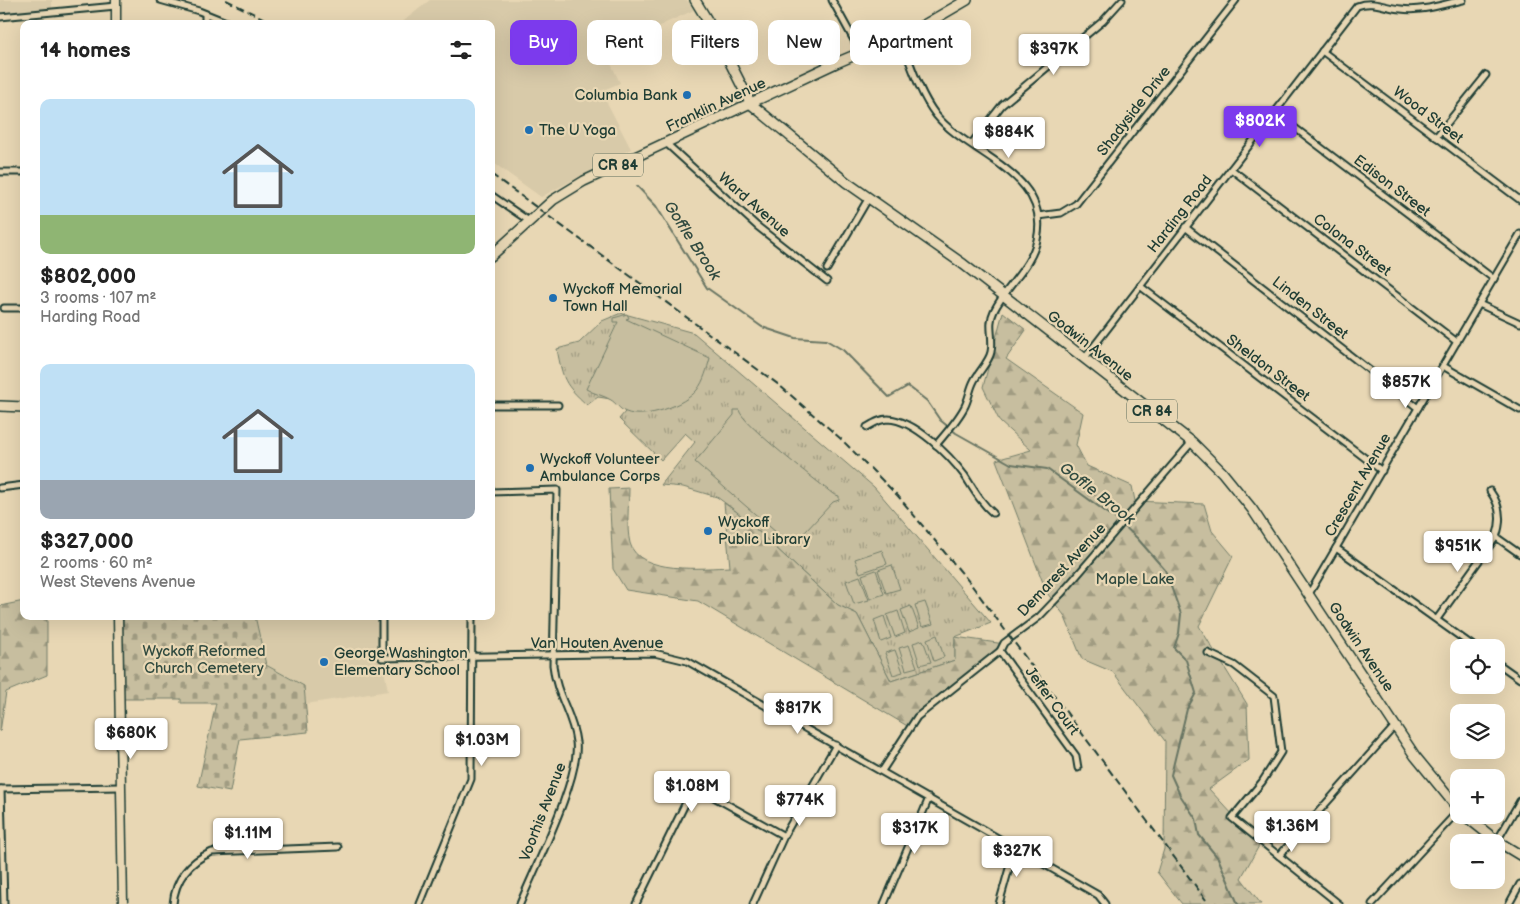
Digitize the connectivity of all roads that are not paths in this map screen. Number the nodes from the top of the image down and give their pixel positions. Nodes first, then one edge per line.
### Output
1 (160, 0) edge
2 (695, 0) edge
3 (832, 0) edge
4 (967, 0) edge
5 (1122, 0) edge
6 (1236, 0) edge
7 (1463, 0) edge
8 (116, 3) edge
9 (205, 14) junction
10 (0, 16) edge
11 (116, 20) edge
12 (205, 20) edge
13 (221, 20) edge
14 (933, 20) edge
15 (850, 33) edge
16 (1322, 51) junction
17 (850, 58) edge
18 (911, 65) edge
19 (1486, 75) dead end
20 (751, 104) junction
21 (1274, 112) junction
22 (1436, 137) junction
23 (972, 143) junction
24 (667, 144) junction
25 (1231, 169) junction
26 (0, 172) edge
27 (20, 172) edge
28 (495, 198) edge
29 (868, 199) junction
30 (1520, 200) edge
31 (1038, 216) junction
32 (529, 221) junction
33 (1185, 228) junction
34 (1520, 234) edge
35 (495, 252) edge
36 (827, 269) dead end
37 (1494, 279) junction
38 (827, 282) dead end
39 (1140, 286) junction
40 (1005, 297) junction
41 (1479, 304) junction
42 (4, 308) dead end
43 (20, 308) edge
44 (1520, 323) edge
45 (1457, 342) junction
46 (1084, 358) junction
47 (1443, 366) junction
48 (495, 405) edge
49 (558, 405) dead end
50 (0, 406) edge
51 (20, 407) edge
52 (1418, 408) junction
53 (1520, 410) edge
54 (867, 427) dead end
55 (1192, 442) junction
56 (936, 445) junction
57 (1382, 471) junction
58 (20, 486) edge
59 (0, 488) edge
60 (1490, 491) dead end
61 (495, 492) edge
62 (993, 514) dead end
63 (1496, 537) junction
64 (1336, 548) junction
65 (1520, 554) edge
66 (1309, 594) junction
67 (1437, 619) junction
68 (118, 620) edge
69 (382, 620) edge
70 (472, 620) edge
71 (1464, 639) edge
72 (1000, 651) junction
73 (1208, 653) dead end
74 (554, 655) junction
75 (472, 656) junction
76 (1505, 668) edge
77 (1520, 679) edge
78 (1396, 725) junction
79 (836, 745) junction
80 (1078, 768) dead end
81 (882, 771) junction
82 (120, 787) junction
83 (1, 789) edge
84 (928, 798) junction
85 (1450, 800) edge
86 (1520, 801) edge
87 (1450, 820) edge
88 (1476, 824) edge
89 (1489, 834) edge
90 (1501, 834) edge
91 (784, 836) junction
92 (1505, 845) edge
93 (338, 847) dead end
94 (1015, 847) junction
95 (1520, 855) edge
96 (1280, 856) junction
97 (1520, 884) edge
98 (4, 904) edge
99 (123, 904) edge
100 (173, 904) edge
101 (420, 904) edge
102 (520, 904) edge
103 (636, 904) edge
104 (753, 904) edge
105 (884, 904) edge
106 (999, 904) edge
107 (1104, 904) edge
108 (1339, 904) edge
109 (1372, 904) edge
110 (1509, 904) edge

1 - 9 street
2 - 20 main road, Godwin Avenue
3 - 15 street
4 - 14 main road, Franklin Avenue
5 - 23 street
6 - 31 street, Shadyside Drive
7 - 16 street, Harding Road
8 - 10 street
8 - 11 main road
9 - 12 street
9 - 13 street
16 - 21 street, Harding Road
16 - 22 street, Wood Street
17 - 20 main road, Franklin Avenue
18 - 23 street
19 - 22 street
20 - 24 main road, Franklin Avenue / CR 84
20 - 29 main road, Godwin Avenue / CR 84
21 - 25 street, Harding Road
21 - 37 street, Edison Street
22 - 30 street, Wood Street
23 - 31 street
24 - 32 main road, Franklin Avenue / CR 84
24 - 38 street, Ward Avenue
25 - 33 street, Harding Road
25 - 45 street, Colona Street
26 - 27 street
28 - 32 street
29 - 36 street
29 - 40 main road, Godwin Avenue / CR 84
31 - 40 street
32 - 35 main road, Franklin Avenue / CR 84
33 - 39 street, Harding Road
33 - 52 street, Linden Street
34 - 37 street, Crescent Avenue
37 - 41 street, Crescent Avenue
39 - 46 street, Harding Road
39 - 57 street, Sheldon Street
40 - 46 main road, Godwin Avenue / CR 84
40 - 56 street
41 - 44 street
41 - 45 street, Crescent Avenue
42 - 43 street
45 - 47 street, Crescent Avenue
46 - 55 main road, Godwin Avenue / CR 84
47 - 52 street, Crescent Avenue
47 - 53 street
48 - 49 street
50 - 51 main road
52 - 57 street, Crescent Avenue
54 - 56 street
55 - 66 main road, Godwin Avenue / CR 84
55 - 72 street, Demarest Avenue
56 - 62 street
57 - 64 street, Crescent Avenue
58 - 59 street
60 - 63 street
61 - 74 street, Voorhis Avenue
63 - 65 street
63 - 67 street
64 - 66 street, Crescent Avenue
64 - 67 street
66 - 78 main road, Godwin Avenue / CR 84
67 - 71 street
68 - 82 main road
69 - 75 street, Van Houten Avenue
70 - 75 street
72 - 80 street, Jeffer Court
72 - 81 street, Demarest Avenue
73 - 96 street
74 - 75 street, Van Houten Avenue
74 - 79 street, Van Houten Avenue
74 - 102 street, Voorhis Avenue
75 - 101 street
76 - 77 street
78 - 85 main road, Godwin Avenue / CR 84
78 - 96 street
79 - 81 street, Van Houten Avenue
79 - 91 street
81 - 84 street, Van Houten Avenue
82 - 83 street
82 - 99 main road
83 - 98 street
84 - 94 street, Van Houten Avenue
84 - 105 street
86 - 90 street
87 - 109 street
88 - 89 main road
91 - 103 street
91 - 104 street
92 - 95 main road
93 - 100 street
94 - 106 street
94 - 107 street, Van Houten Avenue
96 - 108 street
97 - 110 street

